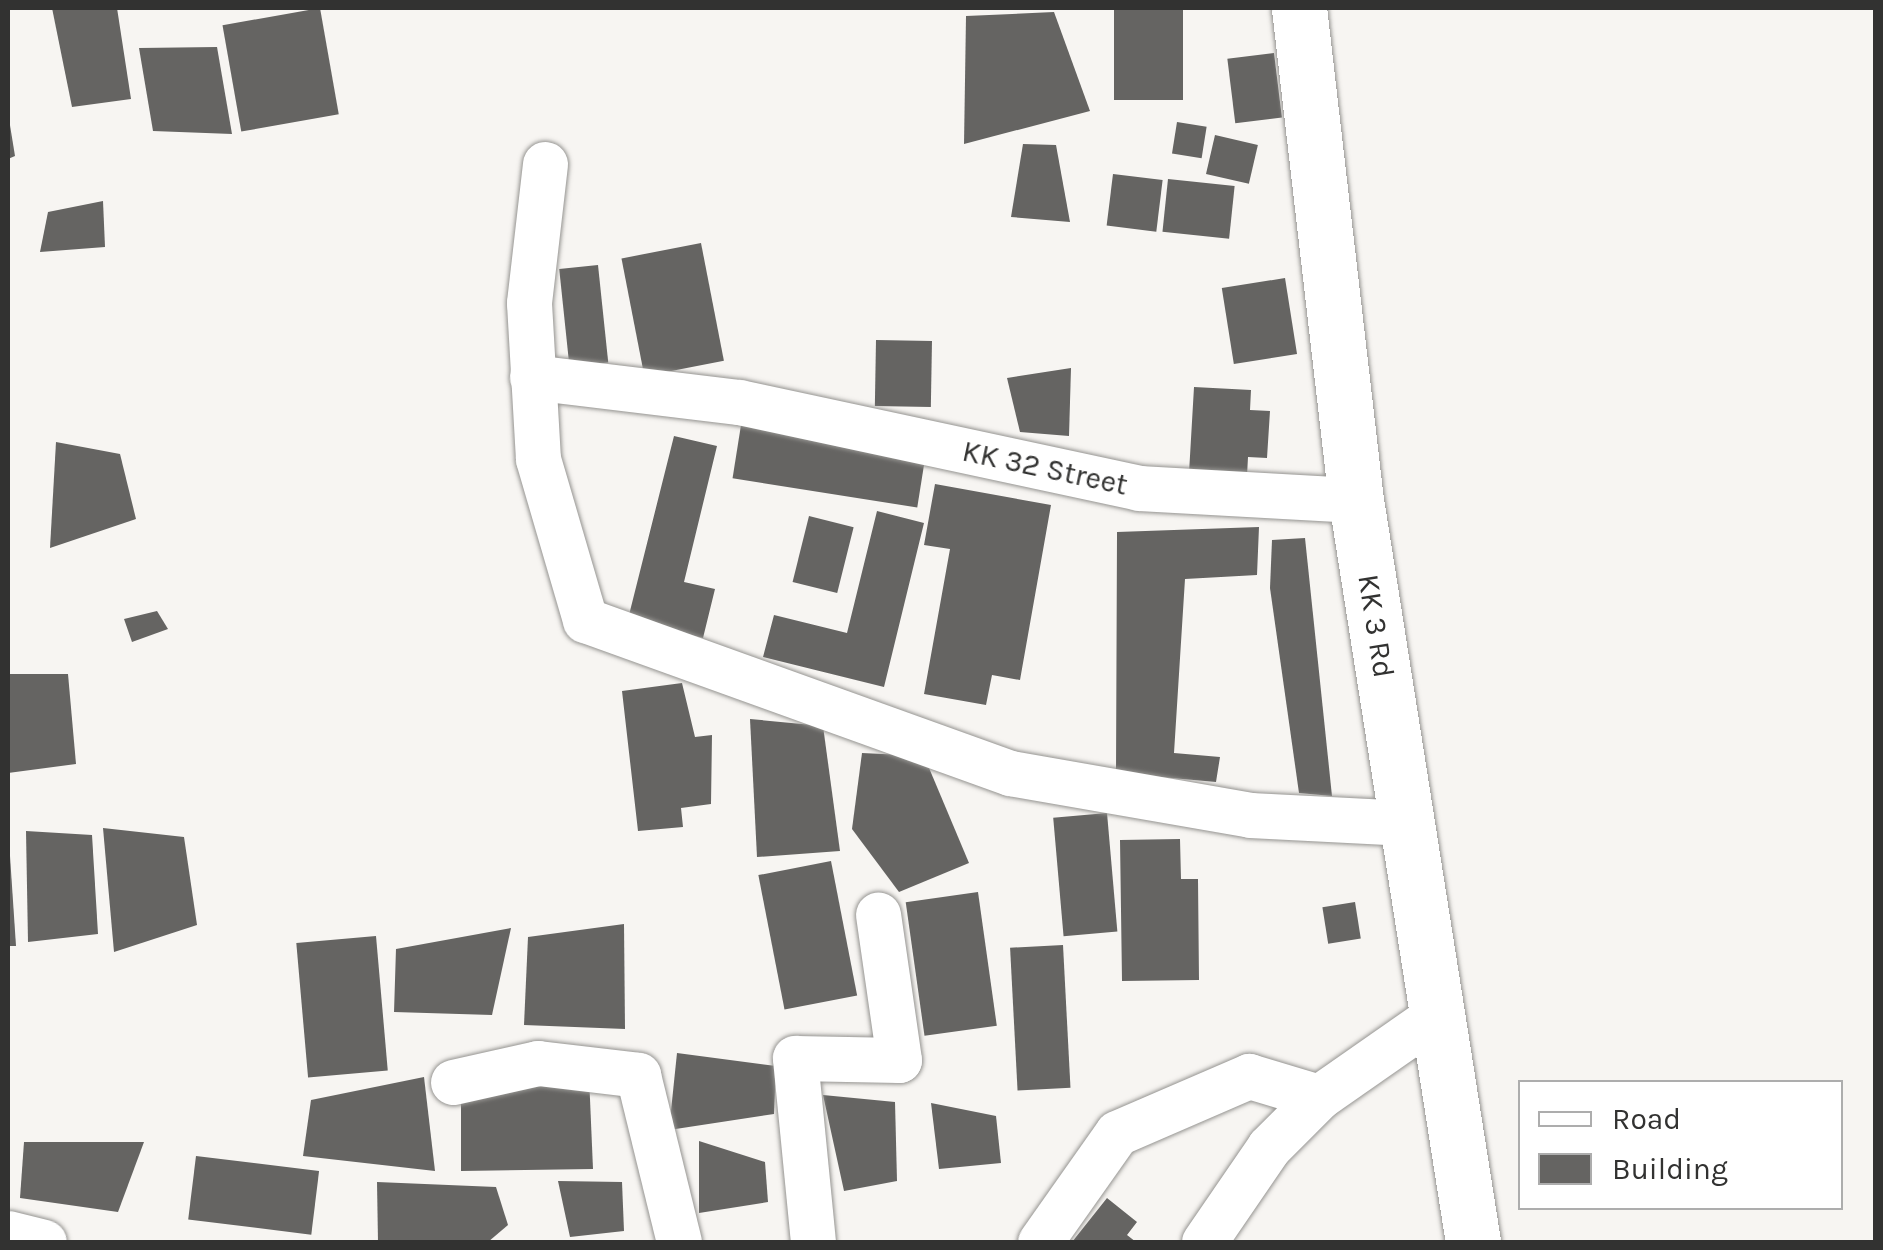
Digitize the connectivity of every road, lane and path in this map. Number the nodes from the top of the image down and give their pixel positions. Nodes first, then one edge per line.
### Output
1 (1299, 8) edge
2 (546, 164) dead end
3 (532, 378) junction
4 (1356, 500) junction
5 (1407, 823) junction
6 (878, 915) dead end
7 (1438, 1014) junction
8 (454, 1082) dead end
9 (1319, 1097) junction
10 (8, 1234) edge
11 (44, 1242) edge
12 (679, 1242) edge
13 (813, 1242) edge
14 (1040, 1242) edge
15 (1204, 1242) edge
16 (1473, 1242) edge

1 - 4 highway, KK 3 Rd
2 - 3 street
3 - 4 street, KK 32 Street
3 - 5 street
4 - 5 highway, KK 3 Rd
5 - 7 highway, KK 3 Rd
6 - 13 street
7 - 9 street
7 - 16 highway, KK 3 Rd
8 - 12 street
9 - 14 street
9 - 15 street
10 - 11 street

